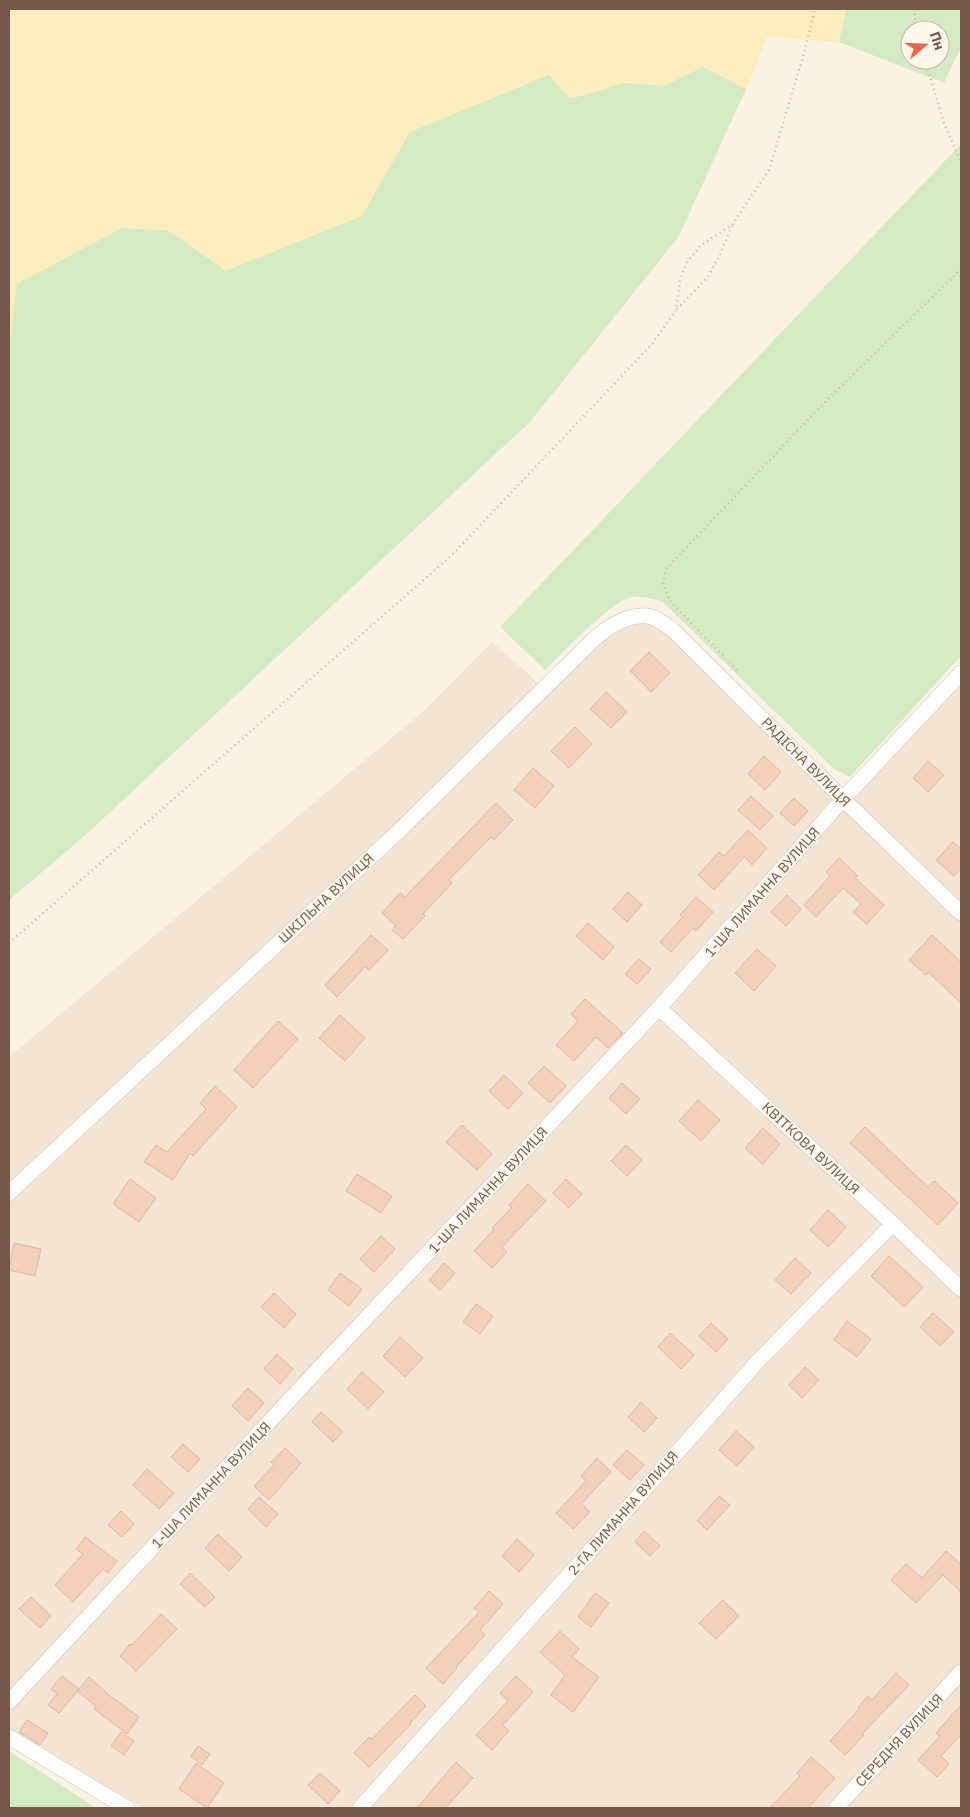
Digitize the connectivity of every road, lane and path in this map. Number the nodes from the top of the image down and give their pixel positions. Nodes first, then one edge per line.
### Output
1 (815, 9) edge
2 (928, 70) edge
3 (961, 162) edge
4 (732, 224) junction
5 (961, 269) edge
6 (676, 310) junction
7 (648, 616) joint
8 (738, 672) dead end
9 (961, 672) edge
10 (843, 799) junction
11 (961, 913) edge
12 (9, 943) edge
13 (659, 1008) junction
14 (9, 1193) edge
15 (893, 1224) junction
16 (961, 1289) edge
17 (961, 1672) edge
18 (9, 1702) edge
19 (9, 1736) edge
20 (127, 1808) edge
21 (360, 1808) edge
22 (836, 1808) edge

1 - 4 path
2 - 3 path
4 - 6 path
4 - 6 path
5 - 8 path
6 - 12 path
7 - 10 street, РАДІСНА ВУЛИЦЯ
7 - 14 street, ШКІЛЬНА ВУЛИЦЯ
9 - 10 street, 1-ША ЛИМАННА ВУЛИЦЯ
10 - 11 street, РАДІСНА ВУЛИЦЯ
10 - 13 street, 1-ША ЛИМАННА ВУЛИЦЯ
13 - 15 street, КВІТКОВА ВУЛИЦЯ
13 - 18 street, 1-ША ЛИМАННА ВУЛИЦЯ
15 - 16 street, КВІТКОВА ВУЛИЦЯ
15 - 21 street, 2-ГА ЛИМАННА ВУЛИЦЯ
17 - 22 street, СЕРЕДНЯ ВУЛИЦЯ
19 - 20 street

